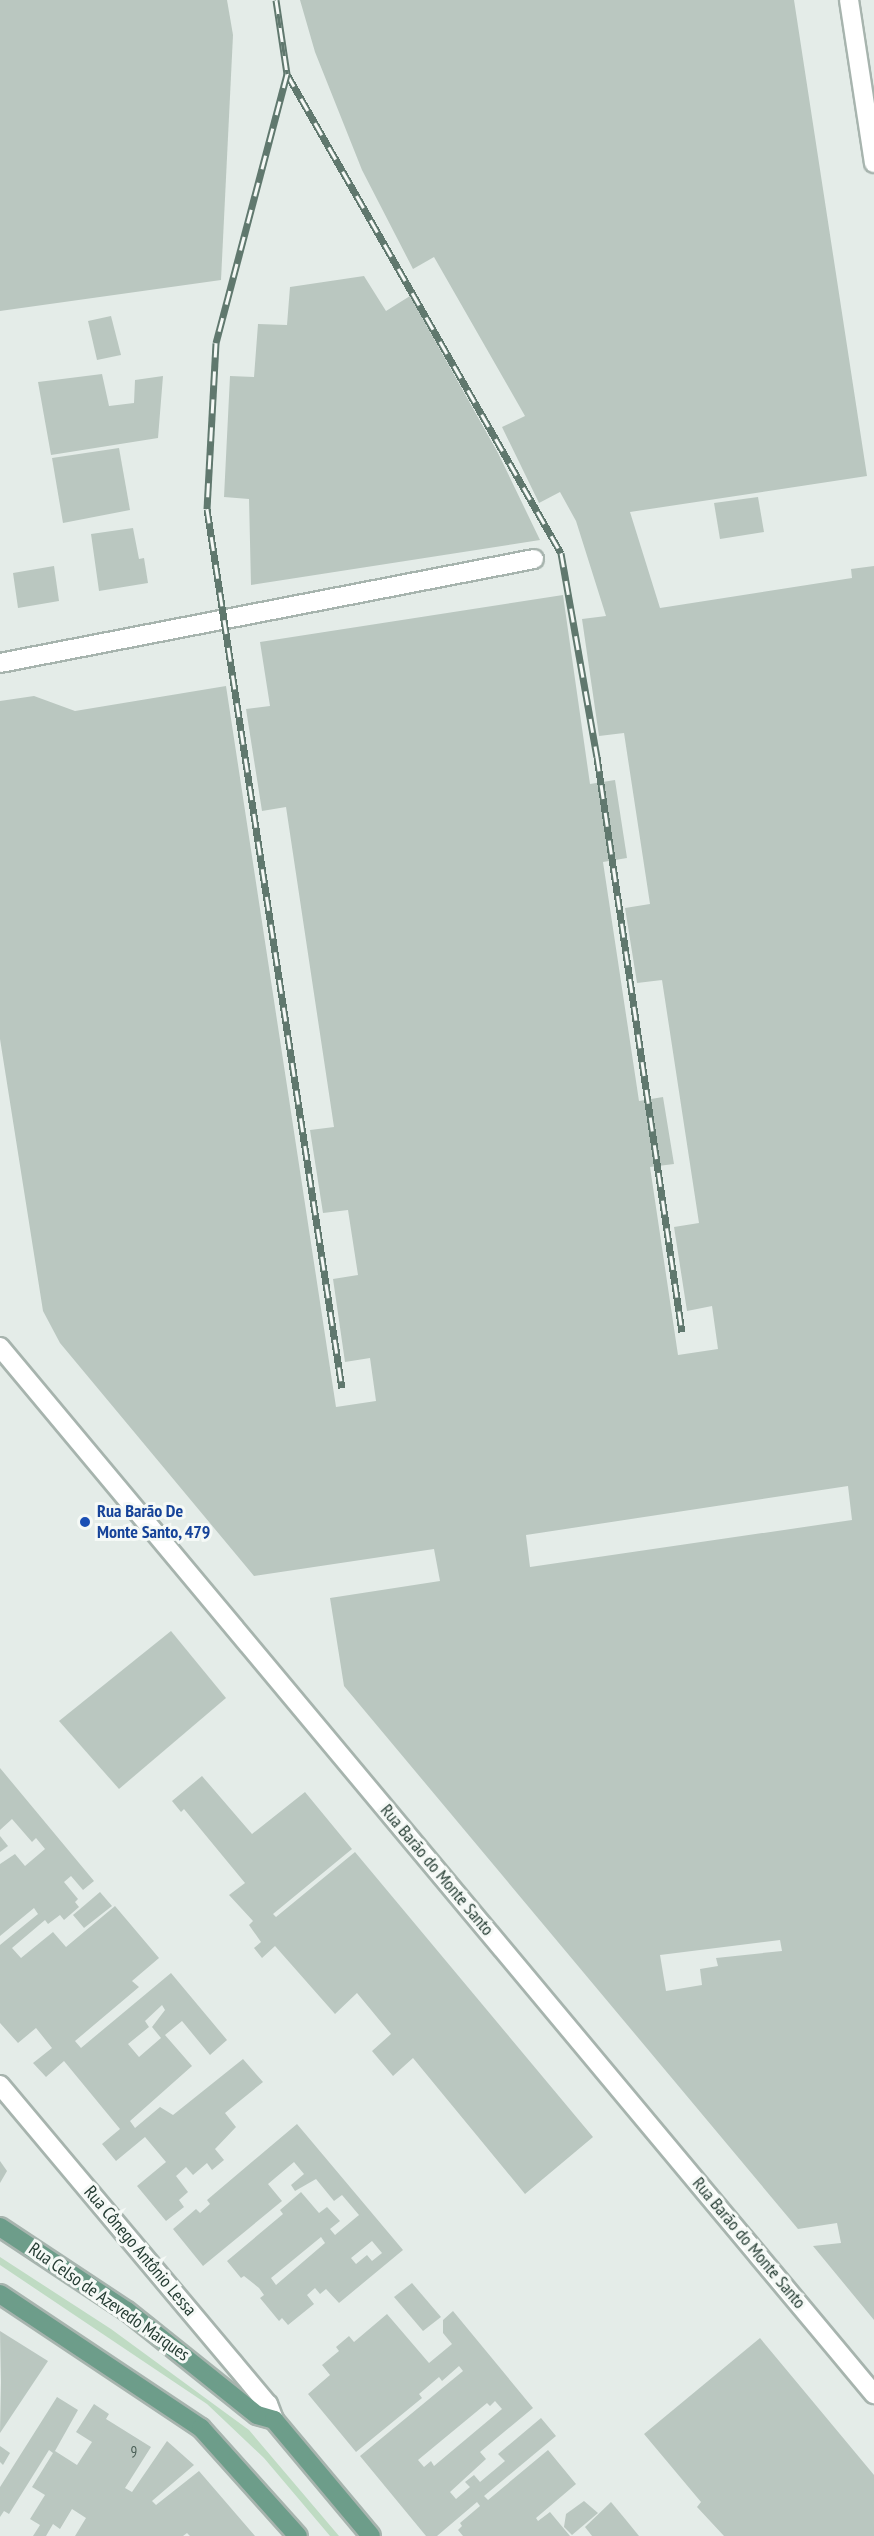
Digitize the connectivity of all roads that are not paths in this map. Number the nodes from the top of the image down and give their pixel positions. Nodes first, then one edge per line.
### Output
1 (849, 0) edge
2 (874, 163) edge
3 (534, 559) dead end
4 (0, 663) edge
5 (0, 1347) edge
6 (0, 2085) edge
7 (0, 2228) edge
8 (0, 2294) edge
9 (874, 2394) edge
10 (274, 2420) junction
11 (298, 2536) edge
12 (371, 2536) edge

1 - 2 street
3 - 4 street
5 - 9 street, Rua Barão do Monte Santo
6 - 10 street, Rua Cônego Antônio Lessa
7 - 10 main road, Rua Celso de Azevedo Marques
8 - 11 main road
10 - 12 main road

